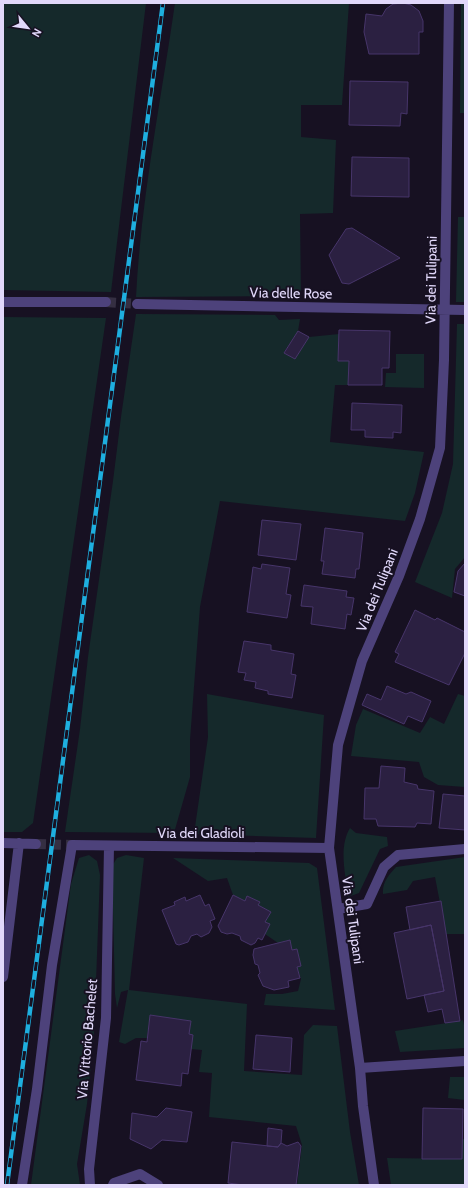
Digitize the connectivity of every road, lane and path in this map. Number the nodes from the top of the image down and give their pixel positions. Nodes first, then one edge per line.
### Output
1 (449, 3) edge
2 (3, 302) edge
3 (106, 302) tunnel mouth
4 (137, 304) tunnel mouth
5 (444, 309) junction
6 (465, 310) edge
7 (3, 843) edge
8 (20, 843) junction
9 (36, 844) tunnel mouth
10 (108, 846) junction
11 (329, 848) junction
12 (465, 849) edge
13 (338, 909) junction
14 (3, 977) edge
15 (465, 1061) edge
16 (360, 1068) junction
17 (22, 1185) edge
18 (90, 1185) edge
19 (114, 1185) edge
20 (158, 1185) edge
21 (374, 1185) edge

1 - 5 street, Via dei Tulipani
2 - 3 street
4 - 5 street, Via delle Rose
5 - 6 street, Via delle Rose
5 - 11 street, Via dei Tulipani
7 - 8 street
8 - 9 street
8 - 14 street
10 - 11 street, Via dei Gladioli
10 - 17 street, Via dei Gladioli
10 - 18 street, Via Vittorio Bachelet
11 - 13 street, Via dei Tulipani
12 - 13 street
13 - 16 street, Via dei Tulipani
15 - 16 street
16 - 21 street, Via dei Tulipani
19 - 20 street

